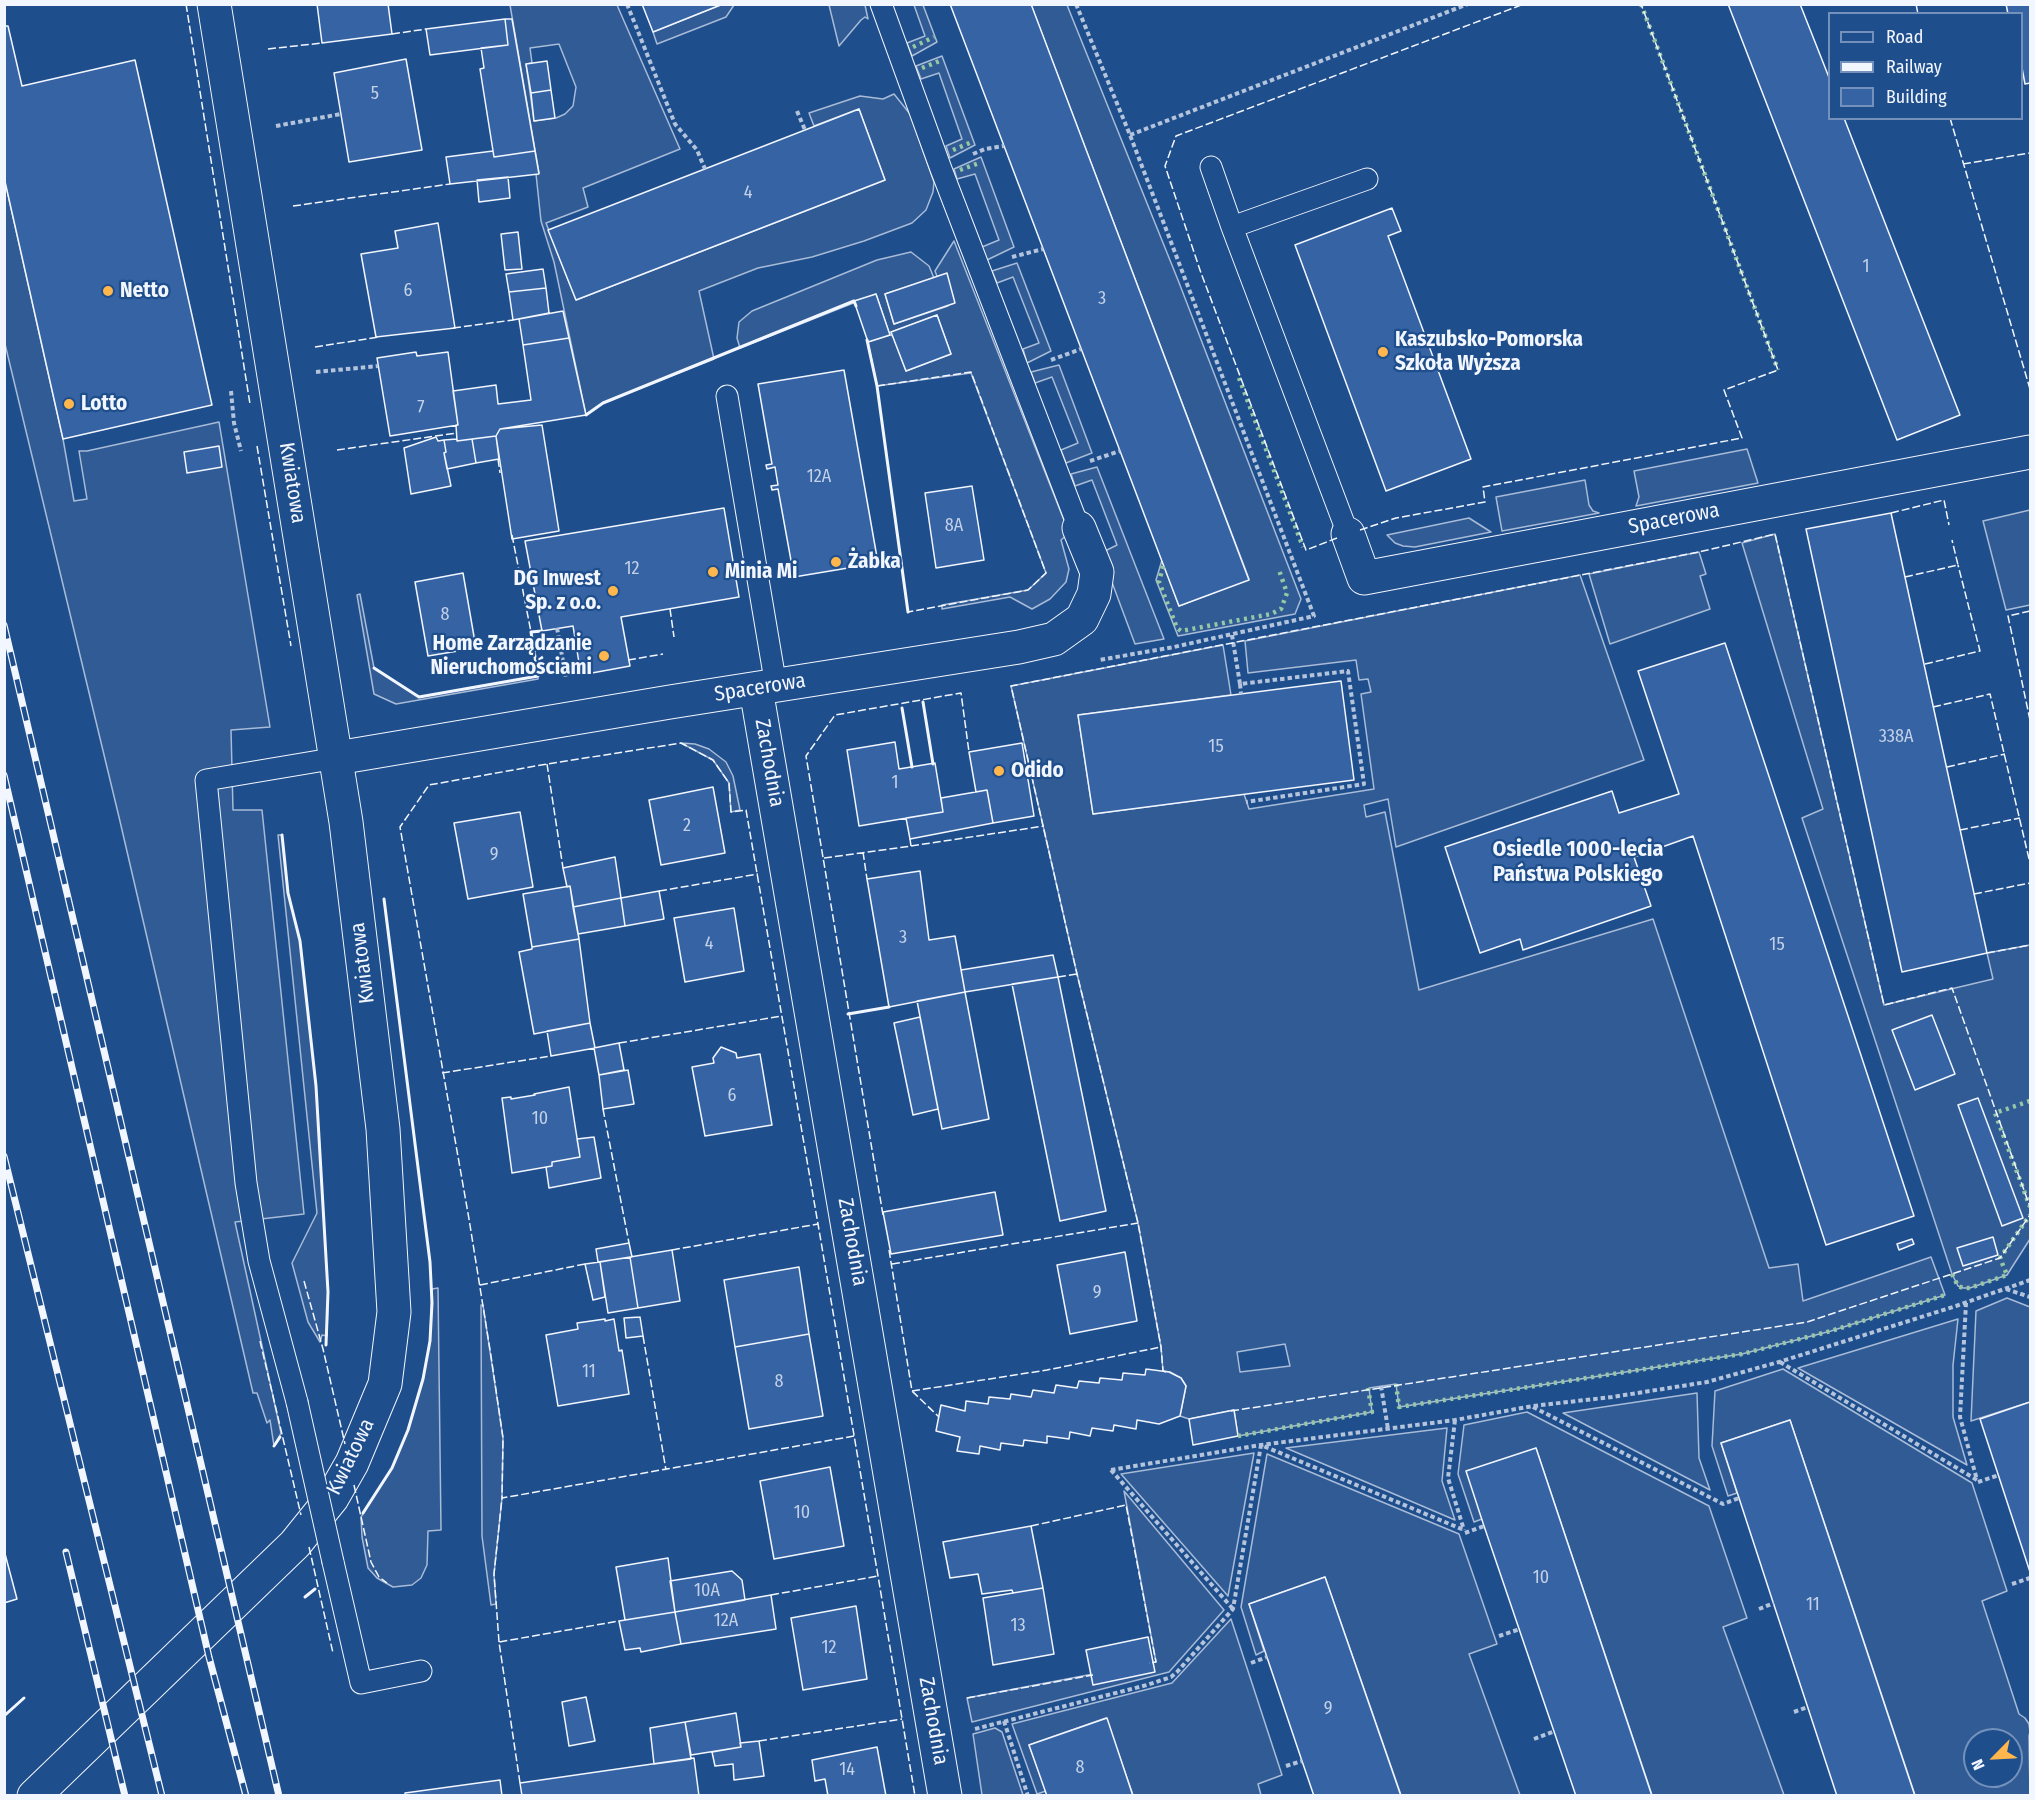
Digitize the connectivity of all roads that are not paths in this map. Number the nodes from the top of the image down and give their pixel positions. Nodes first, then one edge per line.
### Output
1 (214, 4) edge
2 (881, 4) edge
3 (1211, 167) dead end
4 (1367, 179) dead end
5 (1232, 227) junction
6 (727, 396) dead end
7 (2031, 452) edge
8 (1079, 528) joint
9 (1348, 534) joint
10 (766, 687) junction
11 (337, 758) junction
12 (421, 1671) dead end
13 (34, 1796) edge
14 (945, 1796) edge

1 - 11 street, Kwiatowa
2 - 8 lane
3 - 5 lane
4 - 5 lane
5 - 9 lane
6 - 10 lane
7 - 9 street, Spacerowa
8 - 10 street, Spacerowa
10 - 11 street, Spacerowa
10 - 14 street, Zachodnia
11 - 12 lane, bridge
11 - 13 street, Kwiatowa

